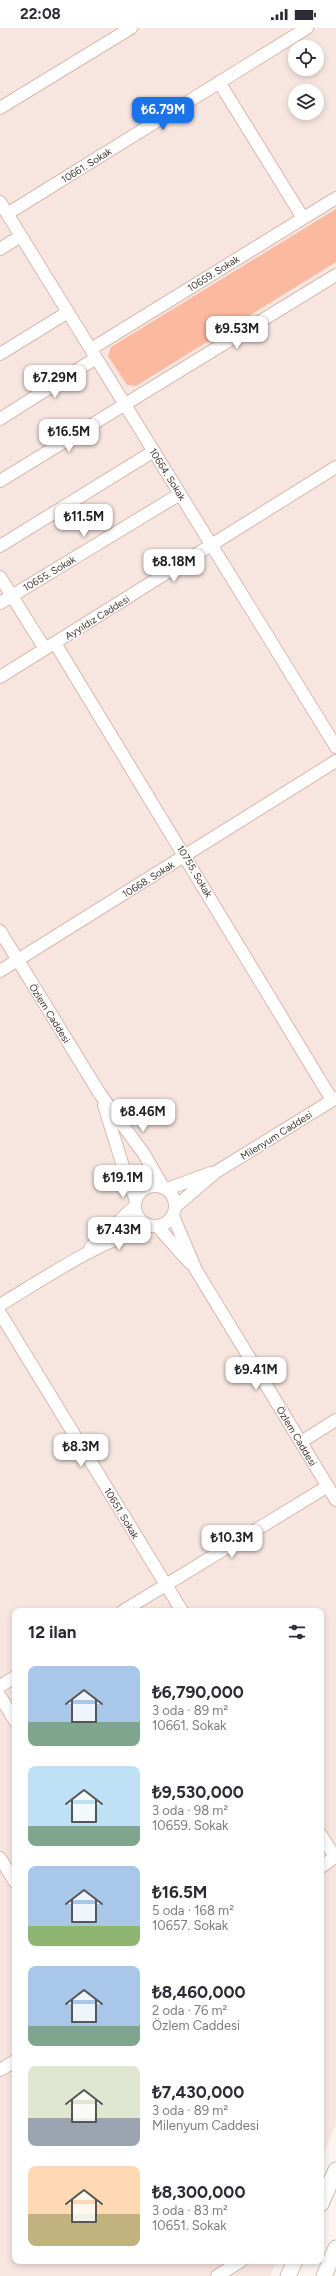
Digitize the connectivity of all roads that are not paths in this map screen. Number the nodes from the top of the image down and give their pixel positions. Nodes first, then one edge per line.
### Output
1 (131, 28) edge
2 (307, 28) edge
3 (220, 82) junction
4 (0, 108) edge
5 (336, 198) edge
6 (0, 202) edge
7 (8, 214) junction
8 (303, 218) junction
9 (21, 236) junction
10 (0, 249) edge
11 (336, 275) edge
12 (68, 312) junction
13 (94, 353) junction
14 (0, 354) edge
15 (125, 404) junction
16 (0, 419) edge
17 (154, 451) junction
18 (336, 467) edge
19 (0, 481) edge
20 (180, 494) junction
21 (212, 545) junction
22 (0, 546) edge
23 (0, 577) edge
24 (12, 596) junction
25 (0, 603) edge
26 (50, 646) junction
27 (0, 678) edge
28 (336, 747) edge
29 (336, 761) edge
30 (185, 855) junction
31 (0, 931) edge
32 (18, 960) junction
33 (0, 971) edge
34 (100, 1094) junction
35 (334, 1099) edge
36 (216, 1172) junction
37 (165, 1188) junction
38 (135, 1203) junction
39 (174, 1212) junction
40 (153, 1226) junction
41 (80, 1256) junction
42 (196, 1270) junction
43 (0, 1305) edge
44 (0, 1313) edge
45 (336, 1420) edge
46 (301, 1442) junction
47 (328, 1486) junction
48 (336, 1500) edge
49 (166, 1585) junction
50 (128, 1608) edge
51 (180, 1608) edge
52 (12, 1679) edge
53 (0, 1686) edge
54 (0, 1696) edge
55 (12, 1716) edge
56 (324, 1840) edge
57 (335, 1856) edge
58 (0, 1858) edge
59 (324, 1865) edge
60 (12, 1877) edge
61 (12, 2063) edge
62 (0, 2070) edge
63 (336, 2170) edge
64 (324, 2197) edge
65 (336, 2248) edge
66 (236, 2264) edge
67 (294, 2264) edge
68 (217, 2276) edge
69 (288, 2276) edge
70 (324, 2276) edge

1 - 4 street
2 - 3 street, 10661. Sokak
3 - 7 street, 10661. Sokak
3 - 8 street
5 - 8 street, 10659. Sokak
6 - 7 street, 10664. Sokak
7 - 9 street, 10664. Sokak
8 - 13 street, 10659. Sokak
9 - 10 street
9 - 12 street, 10664. Sokak
11 - 15 street
12 - 13 street, 10664. Sokak
12 - 14 street
13 - 15 street, 10664. Sokak
13 - 16 street, 10659. Sokak
15 - 17 street, 10664. Sokak
15 - 19 street
17 - 20 street, 10664. Sokak
17 - 22 street
18 - 21 street, Ayyıldız Caddesi
20 - 21 street, 10664. Sokak
20 - 24 street, 10655. Sokak
21 - 26 street, Ayyıldız Caddesi
21 - 28 street, 10664. Sokak
23 - 24 street, 10755. Sokak
24 - 25 street, 10655. Sokak
24 - 26 street, 10755. Sokak
26 - 27 street, Ayyıldız Caddesi
26 - 30 street, 10755. Sokak
29 - 30 street, 10668. Sokak
30 - 32 street, 10668. Sokak
30 - 35 street, 10755. Sokak
31 - 32 street, Özlem Caddesi
32 - 33 street, 10668. Sokak
32 - 34 street, Özlem Caddesi
34 - 37 street, Özlem Caddesi
34 - 38 street, Özlem Caddesi
35 - 36 street, Milenyum Caddesi
36 - 37 street
36 - 39 street
37 - 38 street
37 - 39 street
38 - 40 street
38 - 41 street
39 - 40 street
39 - 42 street, Özlem Caddesi
40 - 41 street
40 - 42 street, Özlem Caddesi
41 - 43 street
42 - 46 street, Özlem Caddesi
44 - 49 street, 10651. Sokak
45 - 46 street
46 - 47 street, Özlem Caddesi
47 - 48 street, Özlem Caddesi
47 - 49 street
49 - 50 street
49 - 51 street, 10651. Sokak
52 - 53 street
54 - 55 street
56 - 57 street
57 - 59 street
58 - 60 street
61 - 62 street
63 - 64 main road
65 - 70 main road
66 - 68 street
67 - 69 main road

